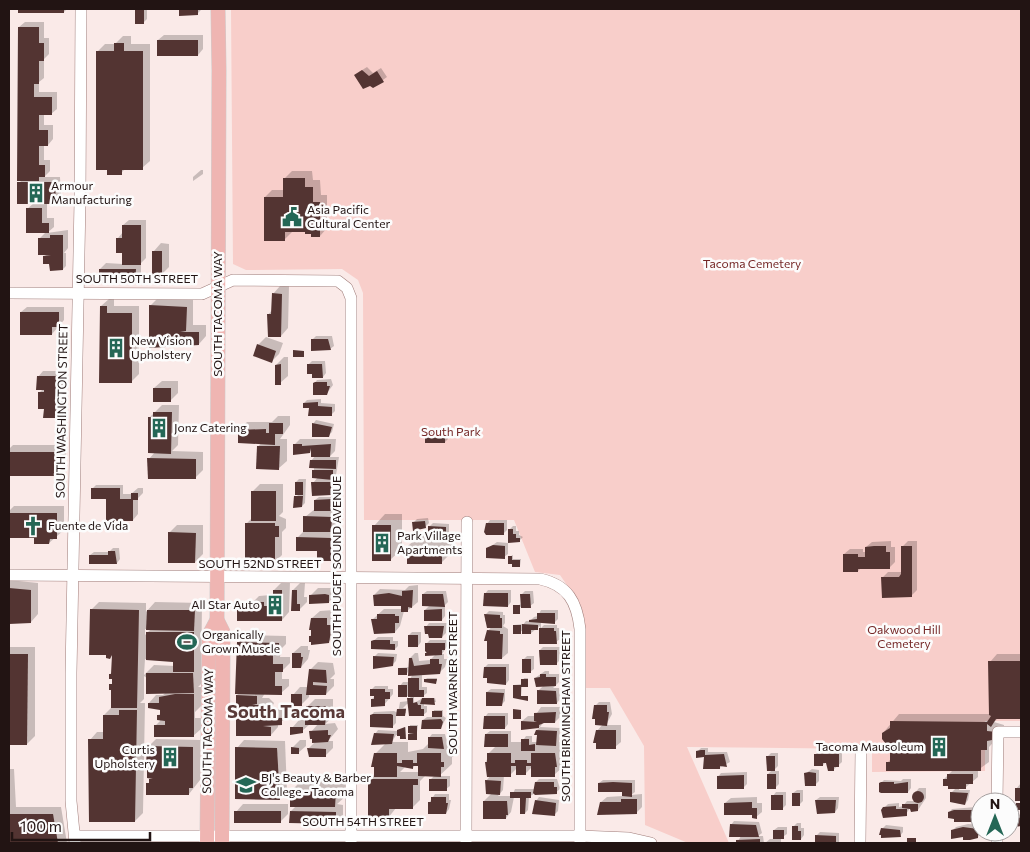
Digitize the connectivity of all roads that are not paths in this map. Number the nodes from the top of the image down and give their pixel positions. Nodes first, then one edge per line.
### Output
1 (81, 9) edge
2 (218, 9) edge
3 (219, 286) junction
4 (349, 290) joint
5 (9, 293) edge
6 (78, 293) junction
7 (467, 522) dead end
8 (9, 575) edge
9 (74, 576) junction
10 (217, 578) junction
11 (351, 578) junction
12 (467, 579) junction
13 (540, 580) joint
14 (217, 620) junction
15 (1021, 732) edge
16 (861, 750) dead end
17 (997, 792) edge
18 (75, 840) edge
19 (207, 840) edge
20 (222, 840) edge
21 (351, 840) edge
22 (466, 840) edge
23 (580, 840) edge
24 (651, 843) edge
25 (860, 843) edge

1 - 6 street, SOUTH WASHINGTON STREET
2 - 3 main road, SOUTH TACOMA WAY
3 - 4 street, SOUTH 50TH STREET
3 - 6 street, SOUTH 50TH STREET
3 - 10 main road, SOUTH TACOMA WAY
4 - 11 street, SOUTH PUGET SOUND AVENUE
5 - 6 street, SOUTH 50TH STREET
6 - 9 street, SOUTH WASHINGTON STREET
7 - 12 street, SOUTH WARNER STREET
8 - 9 street, SOUTH 52ND STREET
9 - 10 street, SOUTH 52ND STREET
9 - 18 street, SOUTH WASHINGTON STREET
10 - 11 street, SOUTH 52ND STREET
10 - 14 main road, SOUTH TACOMA WAY
11 - 12 street, SOUTH 52ND STREET
11 - 21 street, SOUTH PUGET SOUND AVENUE
12 - 13 street, SOUTH 52ND STREET
12 - 22 street, SOUTH WARNER STREET
13 - 23 street, SOUTH BIRMINGHAM STREET
14 - 19 main road, SOUTH TACOMA WAY
14 - 20 main road, SOUTH TACOMA WAY
15 - 17 street
16 - 25 street
18 - 19 street, SOUTH 54TH STREET
19 - 20 street, SOUTH 54TH STREET
20 - 21 street, SOUTH 54TH STREET
21 - 22 street, SOUTH 54TH STREET
22 - 23 street, SOUTH 54TH STREET
23 - 24 street, SOUTH 54TH STREET

